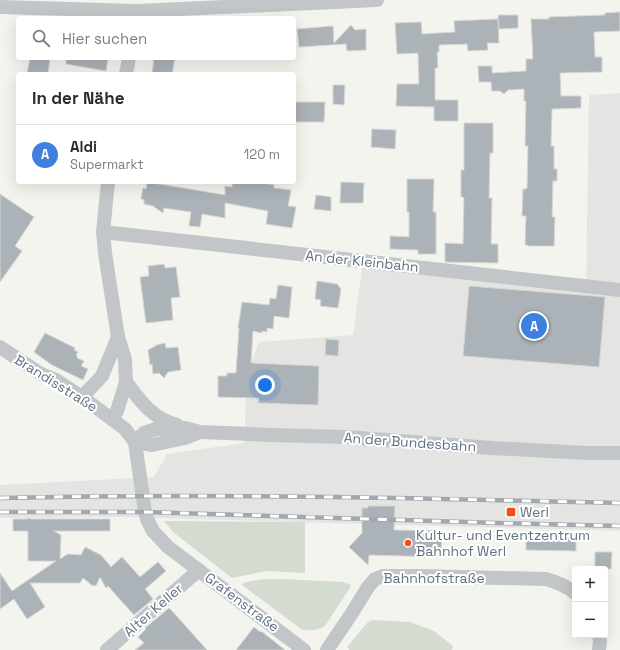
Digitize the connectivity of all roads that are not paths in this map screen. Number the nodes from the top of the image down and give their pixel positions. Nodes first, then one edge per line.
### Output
1 (377, 0) edge
2 (0, 7) edge
3 (137, 10) edge
4 (129, 60) edge
5 (126, 72) edge
6 (108, 184) edge
7 (103, 232) junction
8 (620, 290) edge
9 (118, 337) junction
10 (0, 348) edge
11 (126, 382) junction
12 (82, 397) junction
13 (112, 419) junction
14 (185, 428) junction
15 (200, 432) junction
16 (135, 442) junction
17 (620, 454) edge
18 (199, 570) junction
19 (572, 591) edge
20 (600, 638) edge
21 (107, 650) edge
22 (304, 650) edge
23 (327, 650) edge
24 (599, 650) edge

1 - 3 street
2 - 3 street
4 - 5 street
6 - 7 street
7 - 8 street, An der Kleinbahn
7 - 9 street
9 - 11 street
9 - 12 street
10 - 12 street, Brandisstraße
11 - 13 street
11 - 14 street
12 - 13 street, Brandisstraße
13 - 16 street, Brandisstraße
14 - 15 street, An der Bundesbahn
14 - 16 street, An der Bundesbahn
15 - 16 street, An der Bundesbahn
15 - 17 street, An der Bundesbahn
16 - 18 street, Grafenstraße
18 - 21 street, Alter Keller
18 - 22 street, Grafenstraße
19 - 23 street, Bahnhofstraße
20 - 24 street

